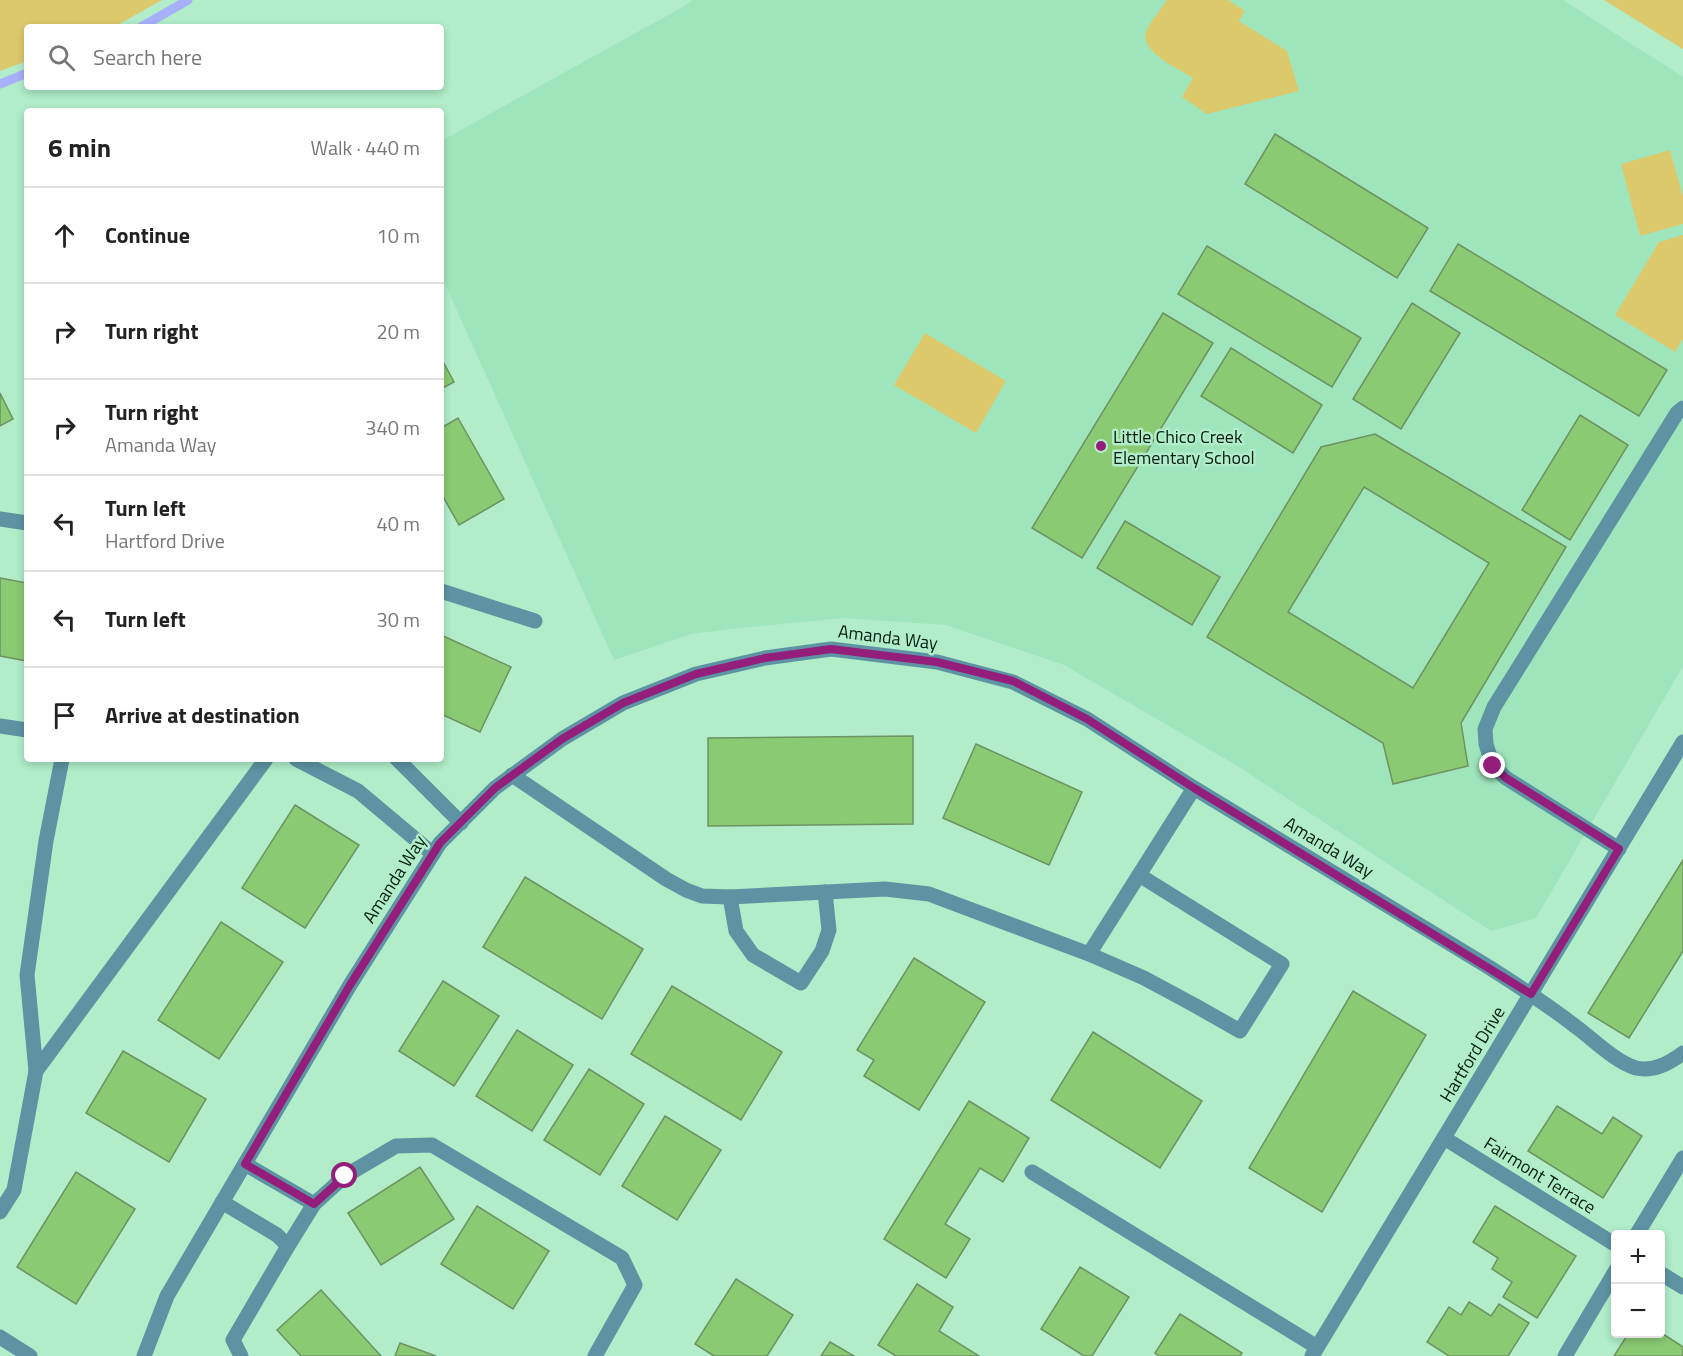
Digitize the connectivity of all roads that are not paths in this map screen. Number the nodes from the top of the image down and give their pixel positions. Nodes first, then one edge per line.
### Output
1 (1683, 408) edge
2 (0, 519) edge
3 (24, 523) edge
4 (444, 592) edge
5 (535, 621) dead end
6 (0, 726) edge
7 (24, 730) edge
8 (1683, 742) edge
9 (61, 762) edge
10 (264, 762) edge
11 (302, 762) edge
12 (400, 762) edge
13 (512, 776) junction
14 (1194, 788) junction
15 (461, 823) junction
16 (1619, 849) junction
17 (433, 854) junction
18 (1139, 875) junction
19 (825, 892) junction
20 (730, 897) junction
21 (1089, 954) junction
22 (1531, 994) junction
23 (1683, 1053) edge
24 (36, 1071) junction
25 (1444, 1138) junction
26 (1683, 1158) edge
27 (245, 1164) junction
28 (1032, 1172) dead end
29 (222, 1202) junction
30 (314, 1204) junction
31 (0, 1212) edge
32 (1639, 1230) edge
33 (1611, 1242) edge
34 (288, 1246) junction
35 (1665, 1276) edge
36 (1611, 1278) edge
37 (1683, 1287) edge
38 (0, 1336) edge
39 (1314, 1352) edge
40 (30, 1356) edge
41 (144, 1356) edge
42 (241, 1356) edge
43 (596, 1356) edge
44 (1565, 1356) edge

1 - 16 street
2 - 3 street
4 - 5 street
6 - 7 street
8 - 16 street, Hartford Drive
9 - 24 street
10 - 24 street
11 - 17 street
12 - 15 street
13 - 14 street, Amanda Way
13 - 15 street, Amanda Way
13 - 20 street
14 - 18 street
14 - 22 street, Amanda Way
15 - 17 street, Amanda Way
16 - 22 street, Hartford Drive
17 - 27 street, Amanda Way
18 - 21 street
18 - 21 street
19 - 20 street
19 - 20 street
19 - 21 street
22 - 23 street, Amanda Way
22 - 25 street, Hartford Drive
24 - 31 street
25 - 33 street, Fairmont Terrace
25 - 39 street, Hartford Drive
26 - 32 street
27 - 29 street, Amanda Way
27 - 30 street
28 - 39 street
29 - 34 street
29 - 41 street, Amanda Way
30 - 34 street
30 - 43 street
34 - 42 street
35 - 37 street
36 - 44 street
38 - 40 street

